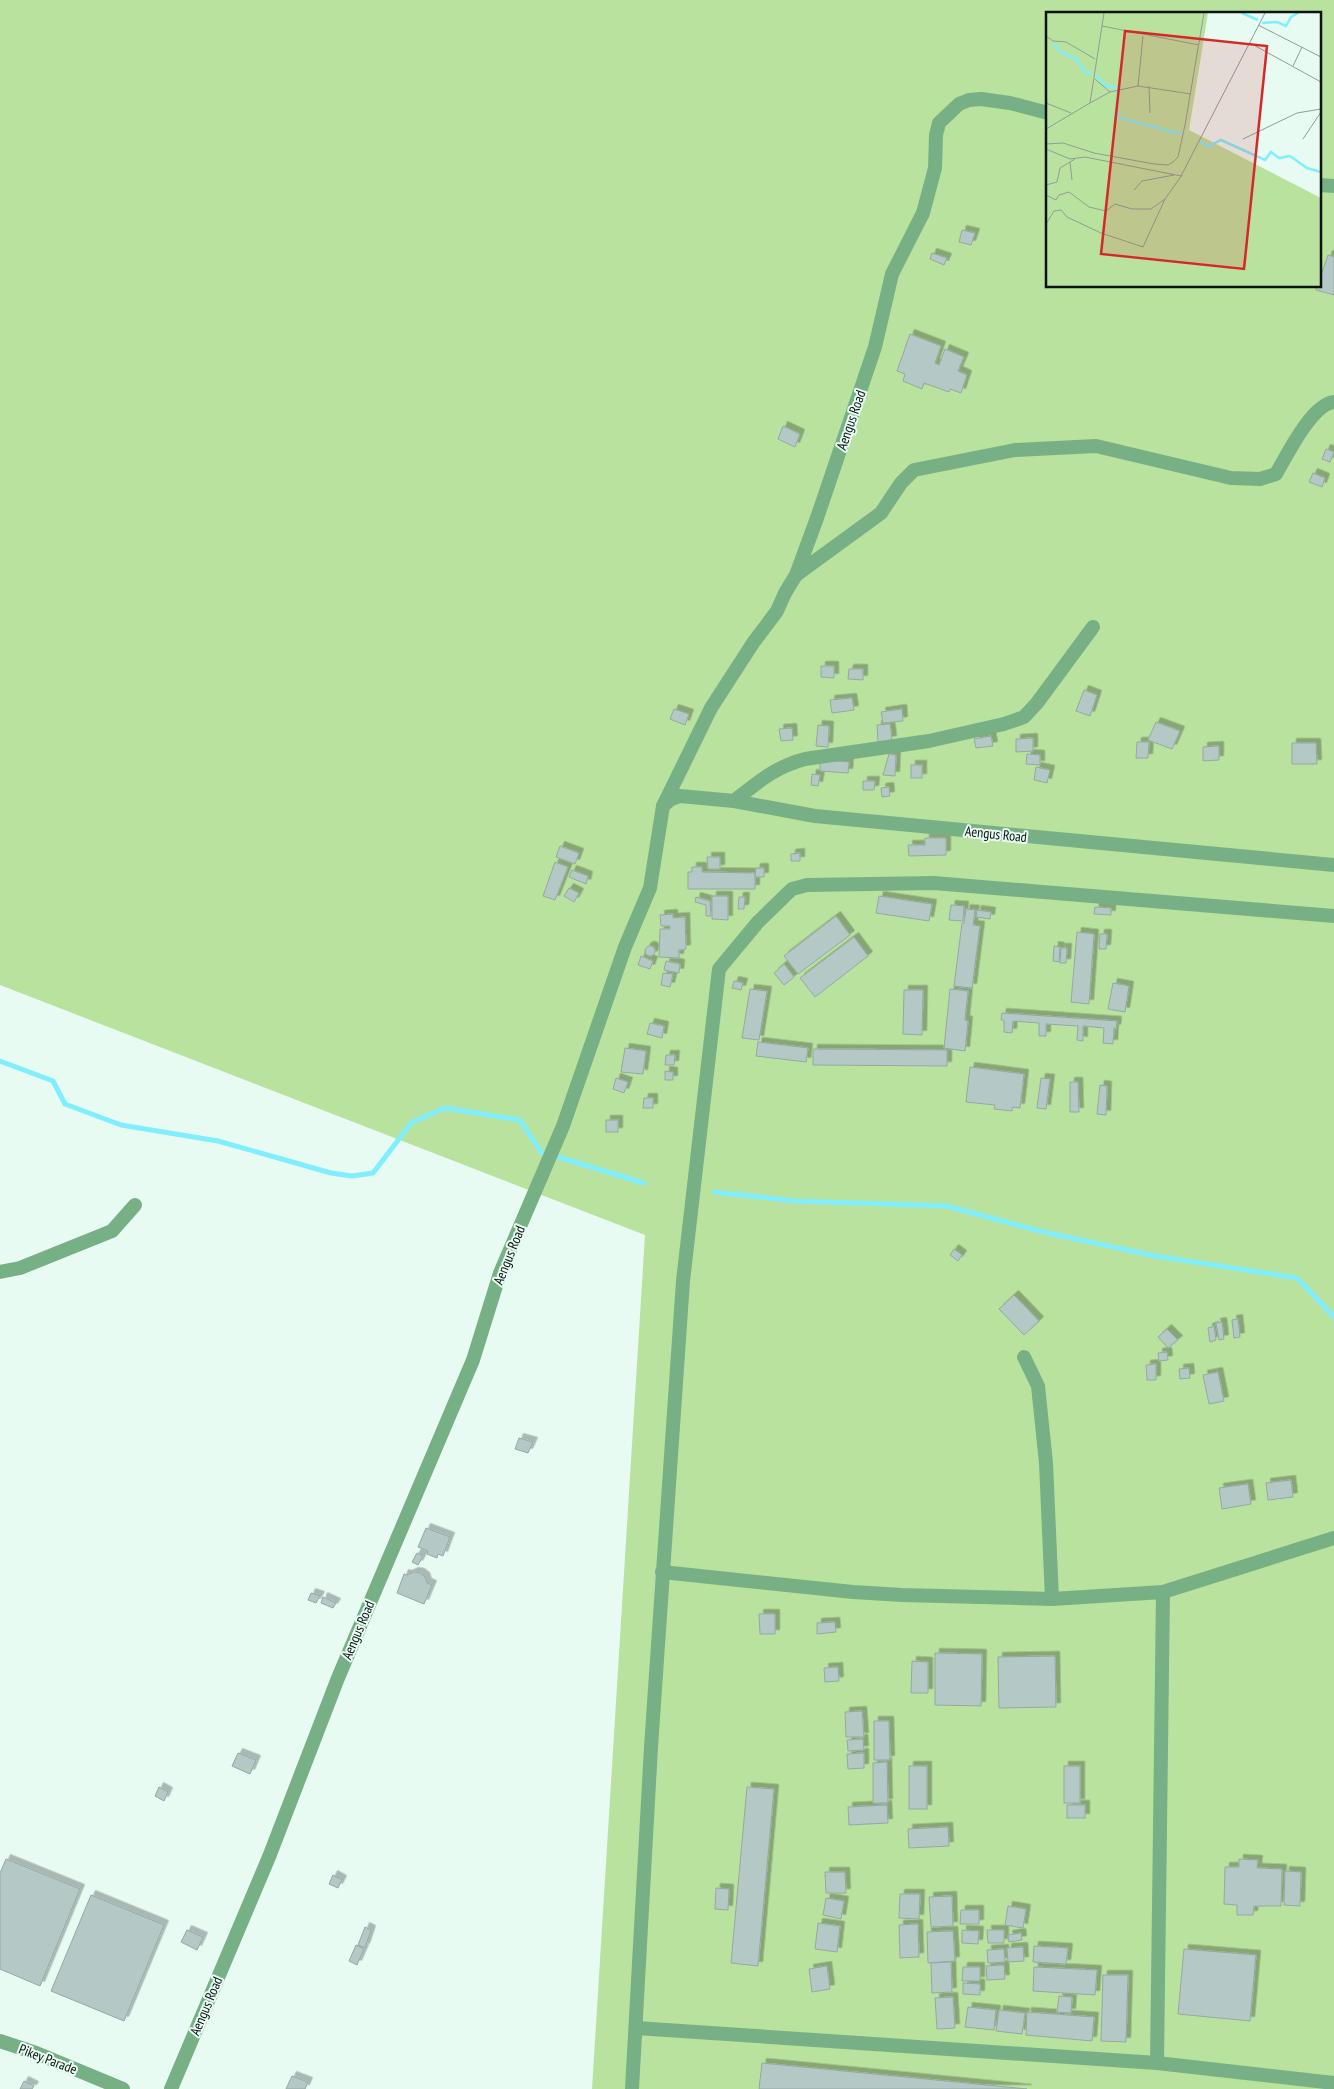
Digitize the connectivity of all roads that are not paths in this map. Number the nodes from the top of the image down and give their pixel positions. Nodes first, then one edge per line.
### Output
1 (1046, 112) edge
2 (1334, 402) edge
3 (796, 575) junction
4 (1093, 627) dead end
5 (734, 801) junction
6 (663, 806) junction
7 (1334, 865) edge
8 (1334, 916) edge
9 (136, 1205) dead end
10 (0, 1272) edge
11 (1024, 1357) dead end
12 (1334, 1538) edge
13 (662, 1572) junction
14 (1162, 1592) junction
15 (1052, 1599) junction
16 (636, 2028) junction
17 (0, 2041) edge
18 (1157, 2063) junction
19 (1334, 2083) edge
20 (123, 2089) edge
21 (171, 2089) edge
22 (632, 2089) edge

1 - 3 street, Aengus Road
2 - 3 street
3 - 6 street, Aengus Road
4 - 5 street
5 - 6 street, Aengus Road
5 - 7 street, Aengus Road
6 - 21 street, Aengus Road
8 - 13 street
9 - 10 street
11 - 15 street
12 - 14 street
13 - 15 street
13 - 16 street
14 - 15 street
14 - 18 street
16 - 18 street
16 - 22 street
17 - 20 street, Pikey Parade
18 - 19 street

